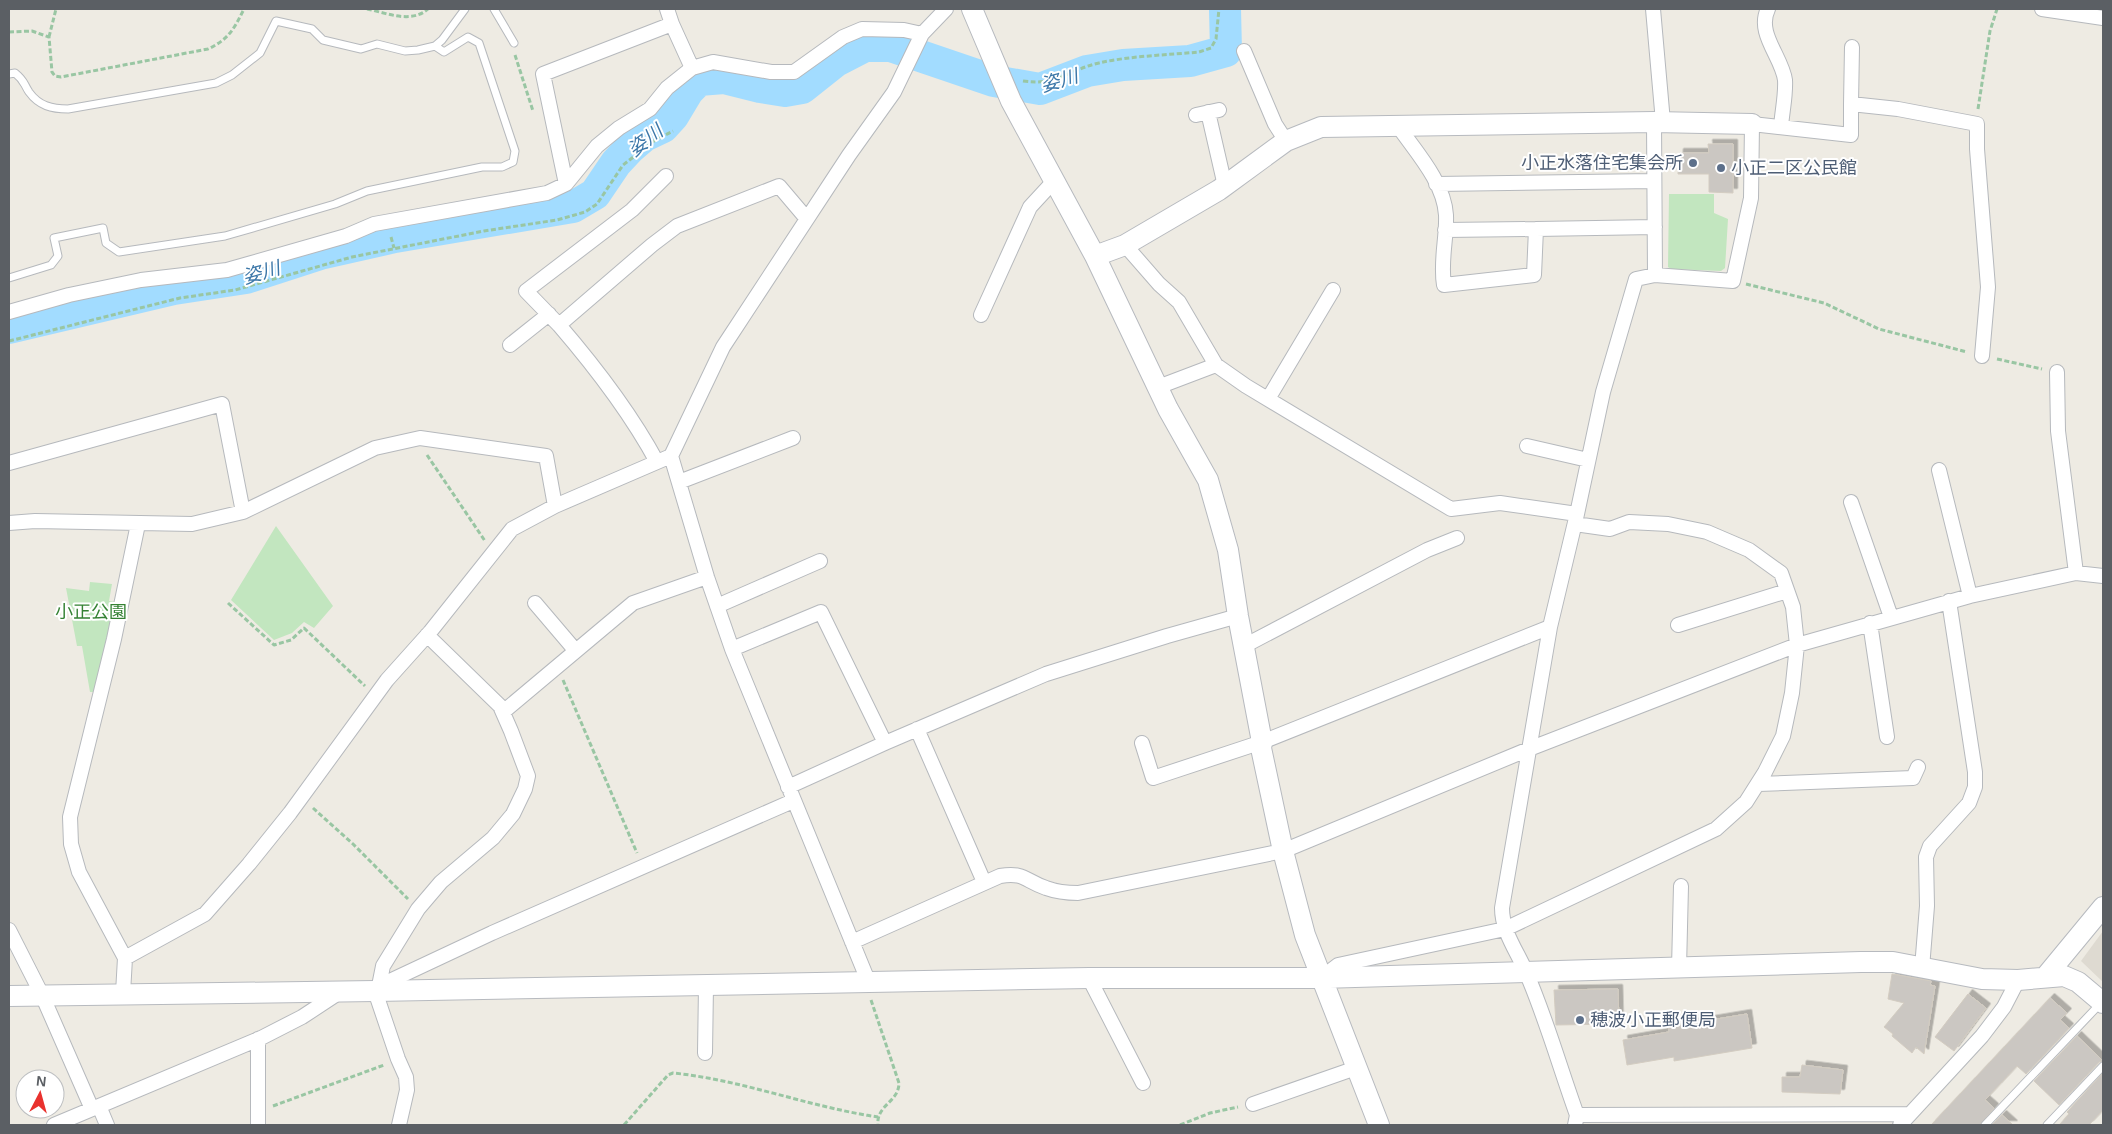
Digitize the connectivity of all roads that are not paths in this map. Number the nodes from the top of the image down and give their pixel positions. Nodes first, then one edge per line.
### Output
1 (464, 9) edge
2 (494, 9) edge
3 (667, 9) edge
4 (946, 9) edge
5 (972, 9) edge
6 (1653, 9) edge
7 (1768, 9) edge
8 (2042, 9) edge
9 (2103, 18) edge
10 (672, 24) junction
11 (922, 34) junction
12 (514, 43) dead end
13 (435, 46) junction
14 (1852, 47) dead end
15 (1244, 51) dead end
16 (692, 68) junction
17 (9, 74) edge
18 (1852, 104) junction
19 (1208, 112) dead end
20 (1659, 122) junction
21 (1752, 124) junction
22 (1398, 126) junction
23 (1781, 127) junction
24 (1286, 141) junction
25 (666, 176) dead end
26 (1654, 181) junction
27 (1054, 182) junction
28 (566, 184) junction
29 (1436, 184) junction
30 (1225, 186) junction
31 (807, 219) junction
32 (1655, 226) junction
33 (1536, 229) junction
34 (1445, 230) junction
35 (1125, 245) junction
36 (1095, 256) junction
37 (1655, 275) junction
38 (9, 278) edge
39 (1332, 290) dead end
40 (9, 312) edge
41 (981, 315) dead end
42 (554, 320) junction
43 (510, 345) dead end
44 (1982, 356) road end
45 (1216, 365) junction
46 (2057, 372) road end
47 (1158, 388) junction
48 (1268, 399) junction
49 (793, 438) dead end
50 (1527, 446) dead end
51 (671, 456) junction
52 (1588, 460) junction
53 (657, 462) junction
54 (9, 463) edge
55 (1939, 470) dead end
56 (679, 482) junction
57 (1851, 502) dead end
58 (555, 506) junction
59 (244, 512) junction
60 (1576, 519) junction
61 (9, 523) edge
62 (138, 524) junction
63 (1457, 538) dead end
64 (820, 561) dead end
65 (2076, 572) junction
66 (2103, 576) edge
67 (707, 577) junction
68 (1787, 591) junction
69 (1970, 596) junction
70 (1949, 601) junction
71 (535, 603) dead end
72 (717, 606) junction
73 (1238, 616) junction
74 (1891, 617) junction
75 (1870, 623) junction
76 (1678, 625) dead end
77 (1550, 627) junction
78 (428, 635) junction
79 (1797, 645) junction
80 (1244, 646) junction
81 (732, 649) junction
82 (575, 650) junction
83 (503, 712) junction
84 (917, 730) junction
85 (1888, 737) dead end
86 (1262, 742) junction
87 (885, 743) junction
88 (1142, 743) dead end
89 (1529, 749) junction
90 (1918, 768) dead end
91 (1758, 784) junction
92 (788, 787) junction
93 (793, 801) junction
94 (1283, 851) junction
95 (984, 882) junction
96 (1681, 886) dead end
97 (2103, 906) edge
98 (9, 930) edge
99 (1505, 930) junction
100 (852, 942) junction
101 (125, 958) junction
102 (1679, 968) junction
103 (1922, 968) junction
104 (1526, 973) junction
105 (2046, 976) junction
106 (1089, 978) junction
107 (1321, 978) junction
108 (2018, 980) junction
109 (867, 983) junction
110 (706, 986) junction
111 (377, 989) junction
112 (341, 991) junction
113 (123, 994) junction
114 (42, 995) junction
115 (9, 996) edge
116 (2103, 1003) edge
117 (258, 1039) junction
118 (705, 1053) dead end
119 (2103, 1066) edge
120 (1356, 1068) junction
121 (1143, 1083) dead end
122 (1254, 1104) road end
123 (96, 1108) junction
124 (1910, 1114) junction
125 (258, 1119) edge
126 (1576, 1120) edge
127 (54, 1125) edge
128 (107, 1125) edge
129 (399, 1125) edge
130 (1379, 1125) edge
131 (1900, 1125) edge
132 (1984, 1125) edge
133 (2047, 1125) edge

1 - 13 lane
2 - 12 lane
3 - 10 street
4 - 11 street
5 - 27 street
6 - 20 street
7 - 23 street
8 - 9 street
10 - 16 street
10 - 28 street
11 - 16 street
11 - 31 street
13 - 17 lane
13 - 38 lane
14 - 18 street
15 - 24 street
16 - 28 street
18 - 23 street
18 - 44 street
19 - 30 street
20 - 21 street
20 - 22 street
20 - 26 street
21 - 23 street
21 - 37 street
22 - 24 street
22 - 29 street
24 - 30 street
25 - 42 street
26 - 29 street
26 - 32 street
27 - 36 street
27 - 41 street
28 - 40 street
29 - 34 street
30 - 35 street
31 - 42 street
31 - 51 street
32 - 33 street
32 - 37 street
33 - 34 street
33 - 34 street
35 - 36 street
35 - 45 street
36 - 47 street
37 - 52 street
39 - 48 street
42 - 43 street
42 - 53 street
45 - 47 street
45 - 48 street
46 - 65 street
47 - 73 street
48 - 60 street
49 - 56 street
50 - 52 street
51 - 53 street
51 - 56 street
52 - 60 street
53 - 58 street
54 - 59 street
55 - 69 street
56 - 67 street
57 - 74 street
58 - 59 street
58 - 78 street
59 - 62 street
60 - 68 street
60 - 77 street
61 - 62 street
62 - 101 street
63 - 80 street
64 - 72 street
65 - 66 street
65 - 69 street
67 - 72 street
67 - 82 street
68 - 76 street
68 - 79 street
69 - 70 street
70 - 74 street
70 - 103 street
71 - 82 street
72 - 81 street
73 - 80 street
73 - 84 street
74 - 75 street
75 - 79 street
75 - 85 street
77 - 86 street
77 - 89 street
78 - 83 street
78 - 101 street
79 - 89 street
79 - 91 street
80 - 86 street
81 - 87 street
81 - 92 street
82 - 83 street
83 - 111 street
84 - 87 street
84 - 95 street
86 - 88 street
86 - 94 street
87 - 92 street
89 - 94 street
89 - 99 street
90 - 91 street
91 - 99 street
92 - 93 street
93 - 100 street
93 - 111 street
94 - 95 street
94 - 107 street
95 - 100 street
96 - 102 street
97 - 105 street
98 - 114 street
99 - 104 street
99 - 107 street
100 - 109 street
101 - 113 street
102 - 103 street
102 - 104 street
103 - 108 street
104 - 107 street
104 - 126 street
105 - 108 street
105 - 116 street
106 - 107 street
106 - 109 street
106 - 121 street
107 - 120 street
108 - 124 street
109 - 110 street
110 - 111 street
110 - 118 street
111 - 112 street
111 - 129 street
112 - 113 street
112 - 117 street
113 - 114 street
114 - 115 street
114 - 123 street
116 - 132 lane
117 - 123 street
117 - 125 street
119 - 133 lane
120 - 122 street
120 - 130 street
123 - 127 street
123 - 128 street
124 - 126 street
124 - 131 street

